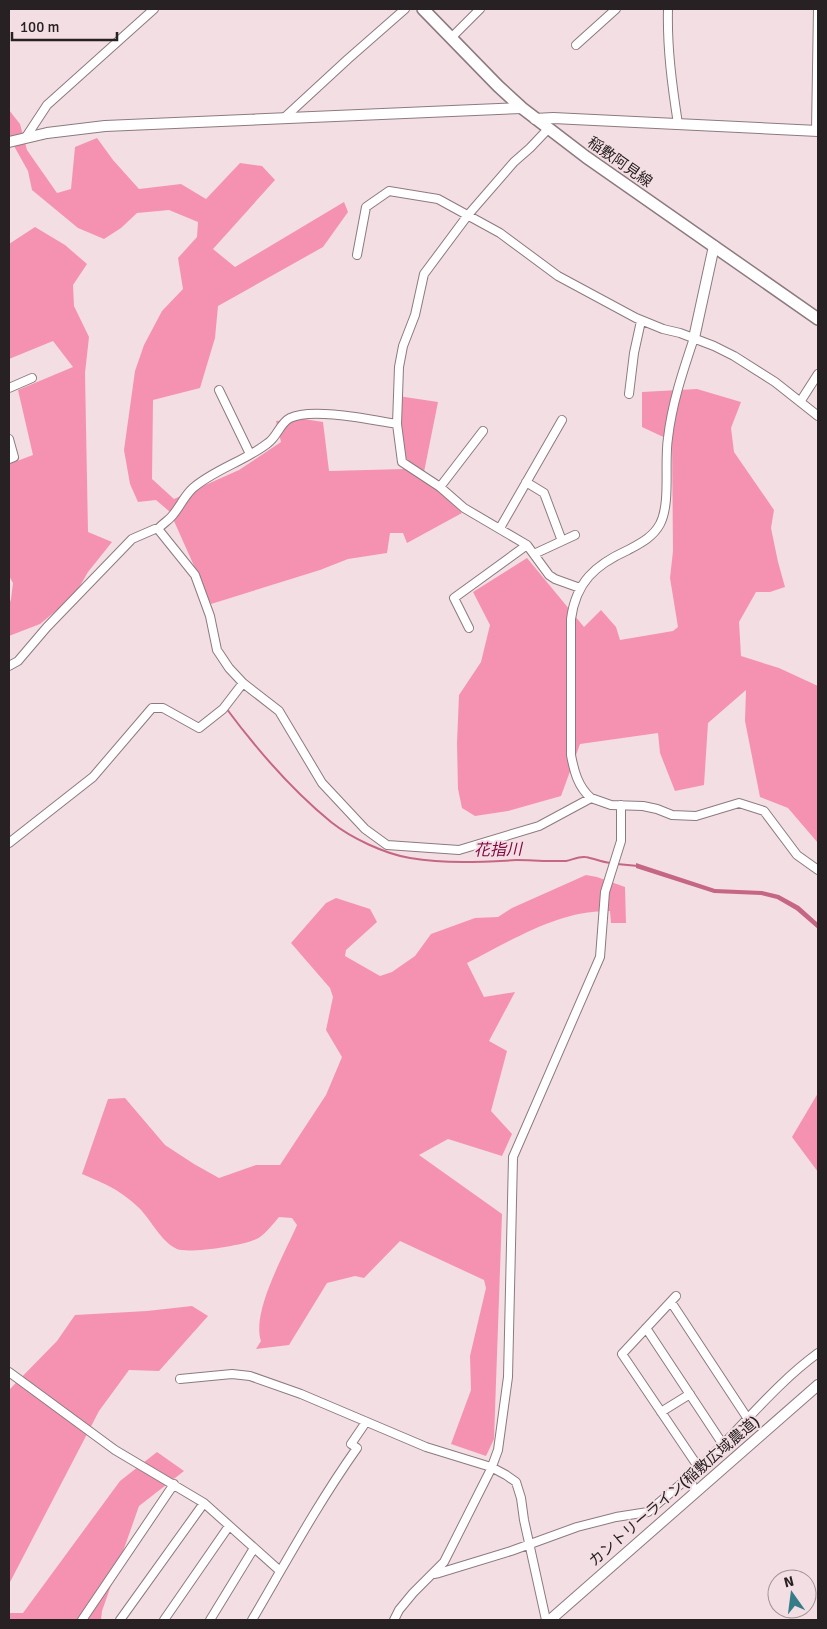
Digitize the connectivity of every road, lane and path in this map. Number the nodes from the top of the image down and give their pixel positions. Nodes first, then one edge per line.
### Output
1 (154, 9) edge
2 (405, 9) edge
3 (422, 9) edge
4 (480, 9) edge
5 (616, 9) edge
6 (668, 9) edge
7 (818, 9) edge
8 (451, 38) junction
9 (576, 45) dead end
10 (522, 108) junction
11 (284, 118) junction
12 (535, 119) junction
13 (678, 124) junction
14 (548, 128) junction
15 (817, 131) edge
16 (26, 137) junction
17 (9, 142) edge
18 (468, 215) junction
19 (714, 246) junction
20 (357, 256) dead end
21 (818, 319) edge
22 (641, 321) junction
23 (694, 338) junction
24 (818, 374) edge
25 (32, 378) dead end
26 (9, 388) edge
27 (220, 390) dead end
28 (629, 394) dead end
29 (800, 402) junction
30 (818, 416) edge
31 (562, 420) dead end
32 (397, 424) junction
33 (483, 431) dead end
34 (9, 439) edge
35 (250, 454) junction
36 (9, 459) edge
37 (526, 482) junction
38 (440, 487) junction
39 (500, 528) junction
40 (158, 529) junction
41 (575, 535) dead end
42 (562, 541) junction
43 (527, 545) junction
44 (534, 554) junction
45 (580, 588) junction
46 (469, 628) dead end
47 (9, 666) edge
48 (243, 683) junction
49 (591, 798) junction
50 (621, 806) junction
51 (9, 844) edge
52 (818, 870) edge
53 (646, 1328) junction
54 (818, 1354) edge
55 (9, 1372) edge
56 (180, 1379) dead end
57 (818, 1385) edge
58 (690, 1394) junction
59 (661, 1412) junction
60 (748, 1419) junction
61 (366, 1422) junction
62 (724, 1446) junction
63 (492, 1467) junction
64 (699, 1468) junction
65 (689, 1477) junction
66 (174, 1484) junction
67 (695, 1491) junction
68 (204, 1503) junction
69 (229, 1526) junction
70 (529, 1544) junction
71 (254, 1548) junction
72 (280, 1571) junction
73 (434, 1574) junction
74 (82, 1620) edge
75 (120, 1620) edge
76 (164, 1620) edge
77 (210, 1620) edge
78 (252, 1620) edge
79 (394, 1620) edge
80 (546, 1620) edge
81 (550, 1620) edge

1 - 16 street
2 - 11 street
3 - 8 main road, 稲敷阿見線
4 - 8 street
5 - 9 street
6 - 13 street
7 - 15 street
8 - 10 main road, 稲敷阿見線
10 - 11 street
10 - 12 main road, 稲敷阿見線
11 - 16 street
12 - 13 street
12 - 14 main road, 稲敷阿見線
13 - 15 street
14 - 18 street
14 - 19 main road, 稲敷阿見線
16 - 17 street
18 - 20 street
18 - 22 street
18 - 32 street
19 - 21 main road, 稲敷阿見線
19 - 23 street
22 - 23 street
22 - 28 street
23 - 29 street
23 - 45 street
24 - 29 street
25 - 26 street
27 - 35 street
29 - 30 street
31 - 37 street
32 - 35 street
32 - 38 street
33 - 38 street
34 - 36 street
35 - 40 street
37 - 39 street
37 - 42 street
38 - 39 street
39 - 43 street
40 - 47 street
40 - 48 street
41 - 42 street
42 - 44 street
43 - 44 street
43 - 46 street
44 - 45 street
45 - 49 street
48 - 49 street
48 - 51 street
49 - 50 street
50 - 52 street
50 - 63 street
53 - 58 street
53 - 59 street
53 - 60 street
54 - 60 street
55 - 66 street
56 - 61 street
57 - 67 street, カントリーライン(稲敷広域農道)
58 - 59 street
58 - 62 street
59 - 64 street
60 - 62 street
61 - 63 street
61 - 72 street
62 - 64 street
63 - 70 street
63 - 73 street
64 - 65 street
65 - 67 street
65 - 70 street
66 - 68 street
66 - 74 street
67 - 81 street, カントリーライン(稲敷広域農道)
68 - 69 street
68 - 75 street
69 - 71 street
69 - 76 street
70 - 73 street
70 - 80 street
71 - 72 street
71 - 77 street
72 - 78 street
73 - 79 street

